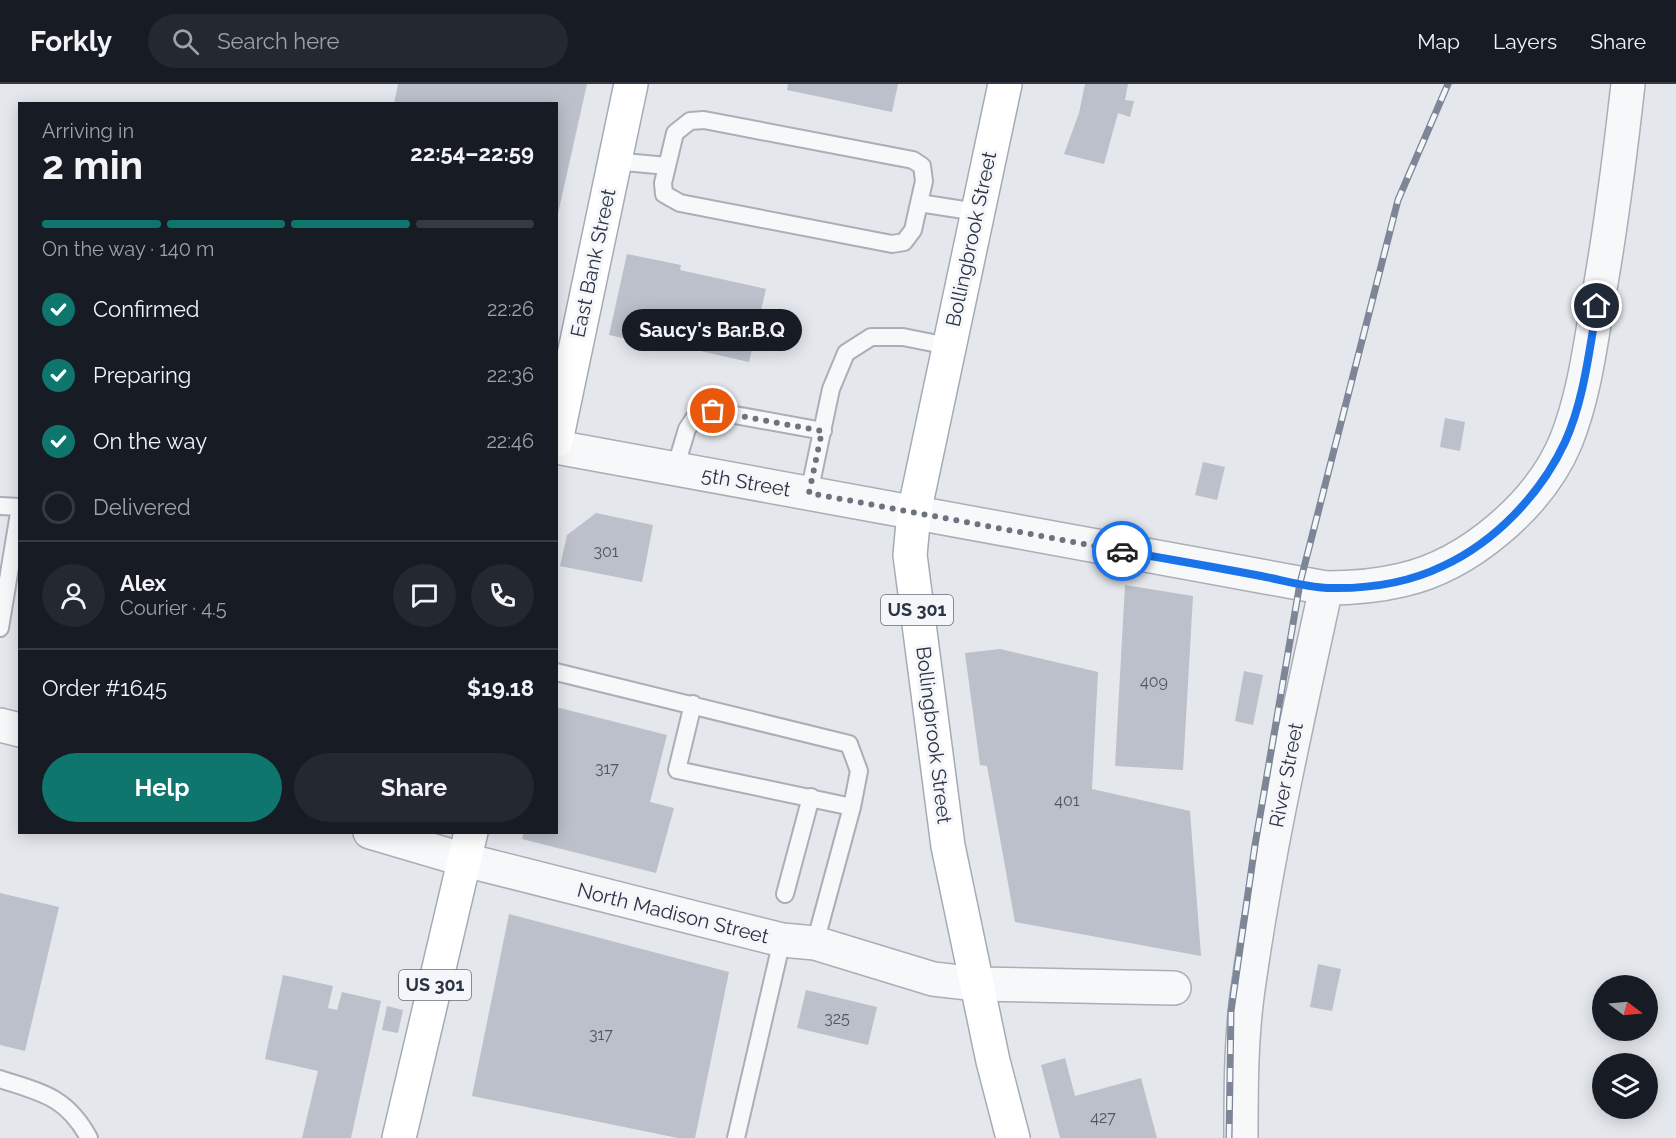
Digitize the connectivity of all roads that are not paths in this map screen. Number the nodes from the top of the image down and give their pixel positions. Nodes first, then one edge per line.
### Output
1 (631, 84) edge
2 (1005, 84) edge
3 (1628, 84) edge
4 (614, 161) junction
5 (667, 166) junction
6 (919, 203) junction
7 (977, 212) junction
8 (948, 346) junction
9 (558, 431) edge
10 (822, 431) junction
11 (558, 447) edge
12 (675, 469) junction
13 (809, 493) junction
14 (0, 506) edge
15 (18, 507) edge
16 (914, 513) junction
17 (18, 519) edge
18 (1326, 588) junction
19 (0, 628) edge
20 (558, 672) edge
21 (693, 704) junction
22 (0, 725) edge
23 (18, 730) edge
24 (811, 797) junction
25 (852, 807) junction
26 (384, 834) edge
27 (468, 846) edge
28 (785, 894) dead end
29 (782, 940) junction
30 (815, 943) junction
31 (977, 984) junction
32 (1174, 988) dead end
33 (0, 1079) edge
34 (89, 1138) edge
35 (399, 1138) edge
36 (736, 1138) edge
37 (1013, 1138) edge
38 (1241, 1138) edge

1 - 4 main road, East Bank Street
2 - 7 main road, Bollingbrook Street / US 301
3 - 18 street
4 - 5 lane
4 - 9 main road, East Bank Street
5 - 6 lane
5 - 6 lane
6 - 7 lane
7 - 8 main road, Bollingbrook Street / US 301
8 - 10 lane
8 - 16 main road, Bollingbrook Street / US 301
10 - 12 lane
10 - 13 lane
11 - 12 street, 5th Street
12 - 13 street, 5th Street
13 - 16 street, 5th Street
14 - 15 lane
16 - 18 street, 5th Street
16 - 31 main road, Bollingbrook Street / US 301
17 - 19 lane
18 - 38 street, River Street
20 - 21 lane
21 - 24 lane
21 - 25 lane
22 - 23 street
24 - 25 lane
24 - 28 lane
25 - 30 lane
26 - 27 street, North Madison Street
27 - 29 street, North Madison Street
27 - 35 main road, US 301
29 - 30 street, North Madison Street
29 - 36 lane
30 - 31 street, North Madison Street
31 - 32 street, North Madison Street
31 - 37 main road, Bollingbrook Street / US 301
33 - 34 lane

